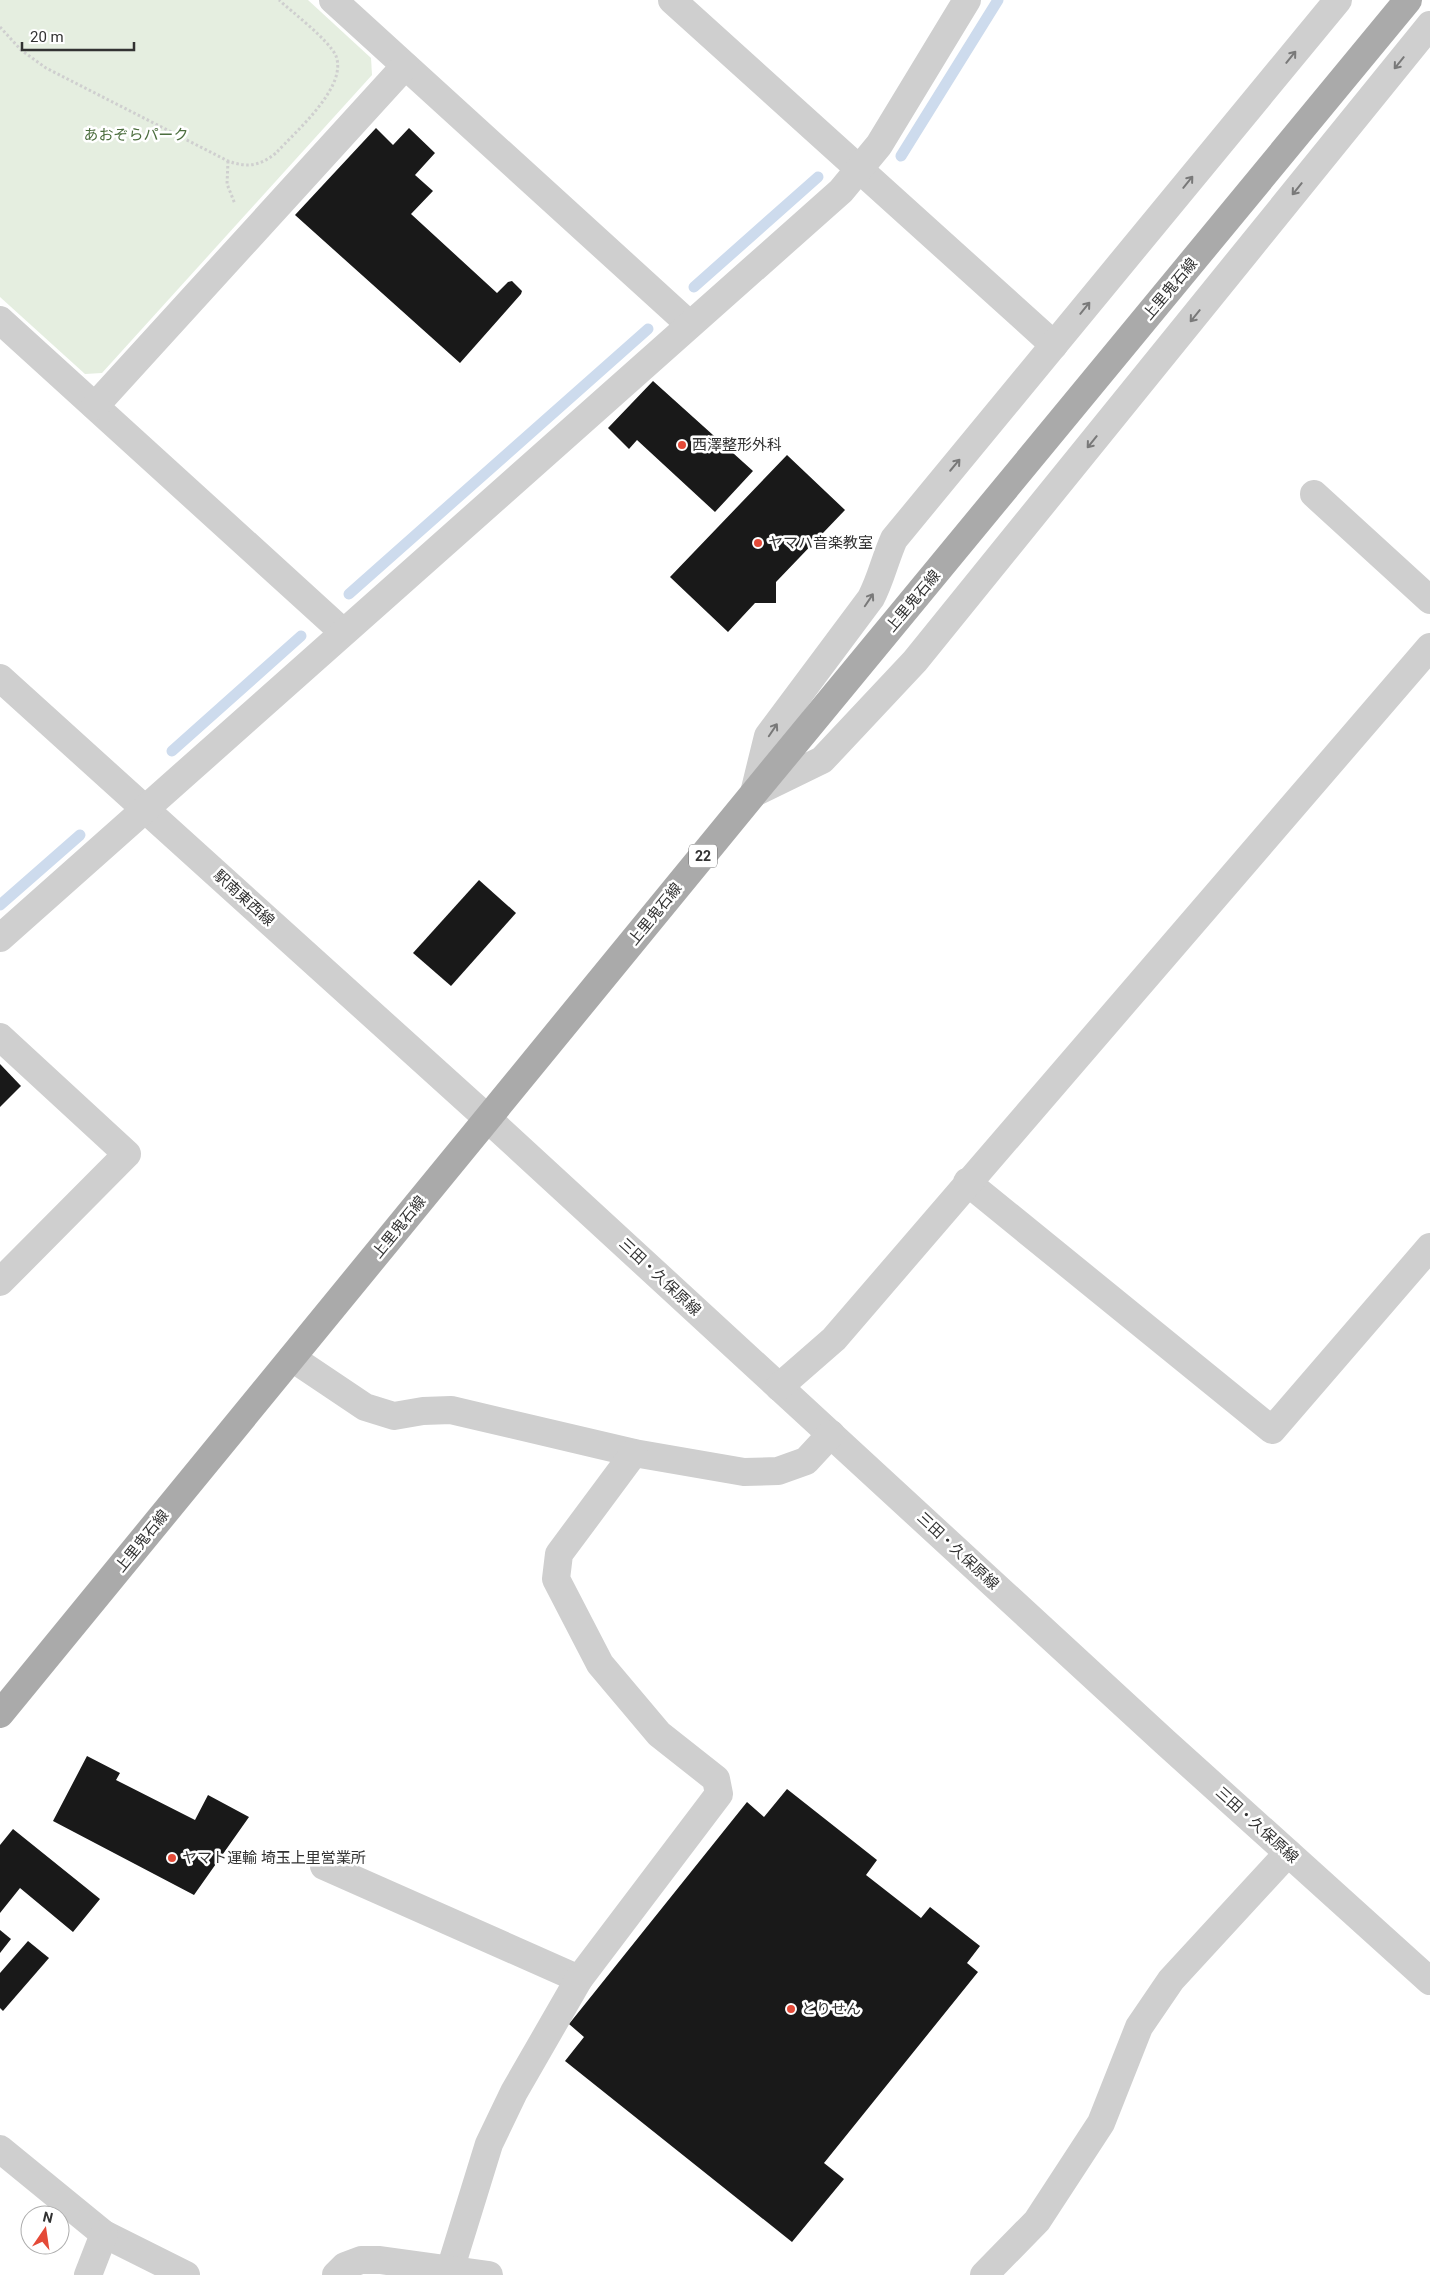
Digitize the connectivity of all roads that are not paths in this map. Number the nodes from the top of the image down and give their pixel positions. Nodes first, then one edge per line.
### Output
1 (333, 0) edge
2 (672, 0) edge
3 (967, 0) edge
4 (1338, 0) edge
5 (1408, 0) edge
6 (1430, 25) edge
7 (405, 66) junction
8 (860, 170) junction
9 (0, 320) edge
10 (689, 324) junction
11 (1054, 345) junction
12 (95, 406) junction
13 (1314, 494) dead end
14 (1430, 600) edge
15 (343, 632) junction
16 (1430, 647) edge
17 (0, 678) edge
18 (754, 793) junction
19 (144, 808) junction
20 (0, 938) edge
21 (0, 1037) edge
22 (488, 1119) junction
23 (967, 1182) junction
24 (1430, 1247) edge
25 (0, 1282) edge
26 (292, 1358) junction
27 (779, 1387) junction
28 (831, 1434) junction
29 (634, 1453) junction
30 (0, 1714) edge
31 (1288, 1853) junction
32 (324, 1866) dead end
33 (578, 1979) junction
34 (1430, 1981) edge
35 (0, 2149) edge
36 (104, 2234) junction
37 (450, 2270) junction
38 (88, 2275) edge
39 (186, 2275) edge
40 (336, 2275) edge
41 (489, 2275) edge
42 (984, 2275) edge

1 - 7 street
2 - 8 street
3 - 8 street
11 -> 4 street
5 - 18 main road, 上里鬼石線 / 22
6 -> 18 street
7 - 10 street
7 - 12 street
8 - 10 street
8 - 11 street
9 - 12 street
10 - 15 street
18 -> 11 street
12 - 15 street
13 - 14 street
15 - 19 street
16 - 23 street
17 - 19 street, 駅南東西線
18 - 22 main road, 上里鬼石線 / 22
19 - 20 street
19 - 22 street, 駅南東西線
21 - 25 street
22 - 26 main road, 上里鬼石線 / 22
22 - 27 street, 三田・久保原線
23 - 24 street
23 - 27 street
26 - 29 street
26 - 30 main road, 上里鬼石線 / 22
27 - 28 street, 三田・久保原線
28 - 29 street
28 - 31 street, 三田・久保原線
29 - 33 street
31 - 34 street, 三田・久保原線
31 - 42 street
32 - 33 street
33 - 37 street
35 - 36 street
36 - 38 street
36 - 39 street
37 - 40 street
37 - 41 street

